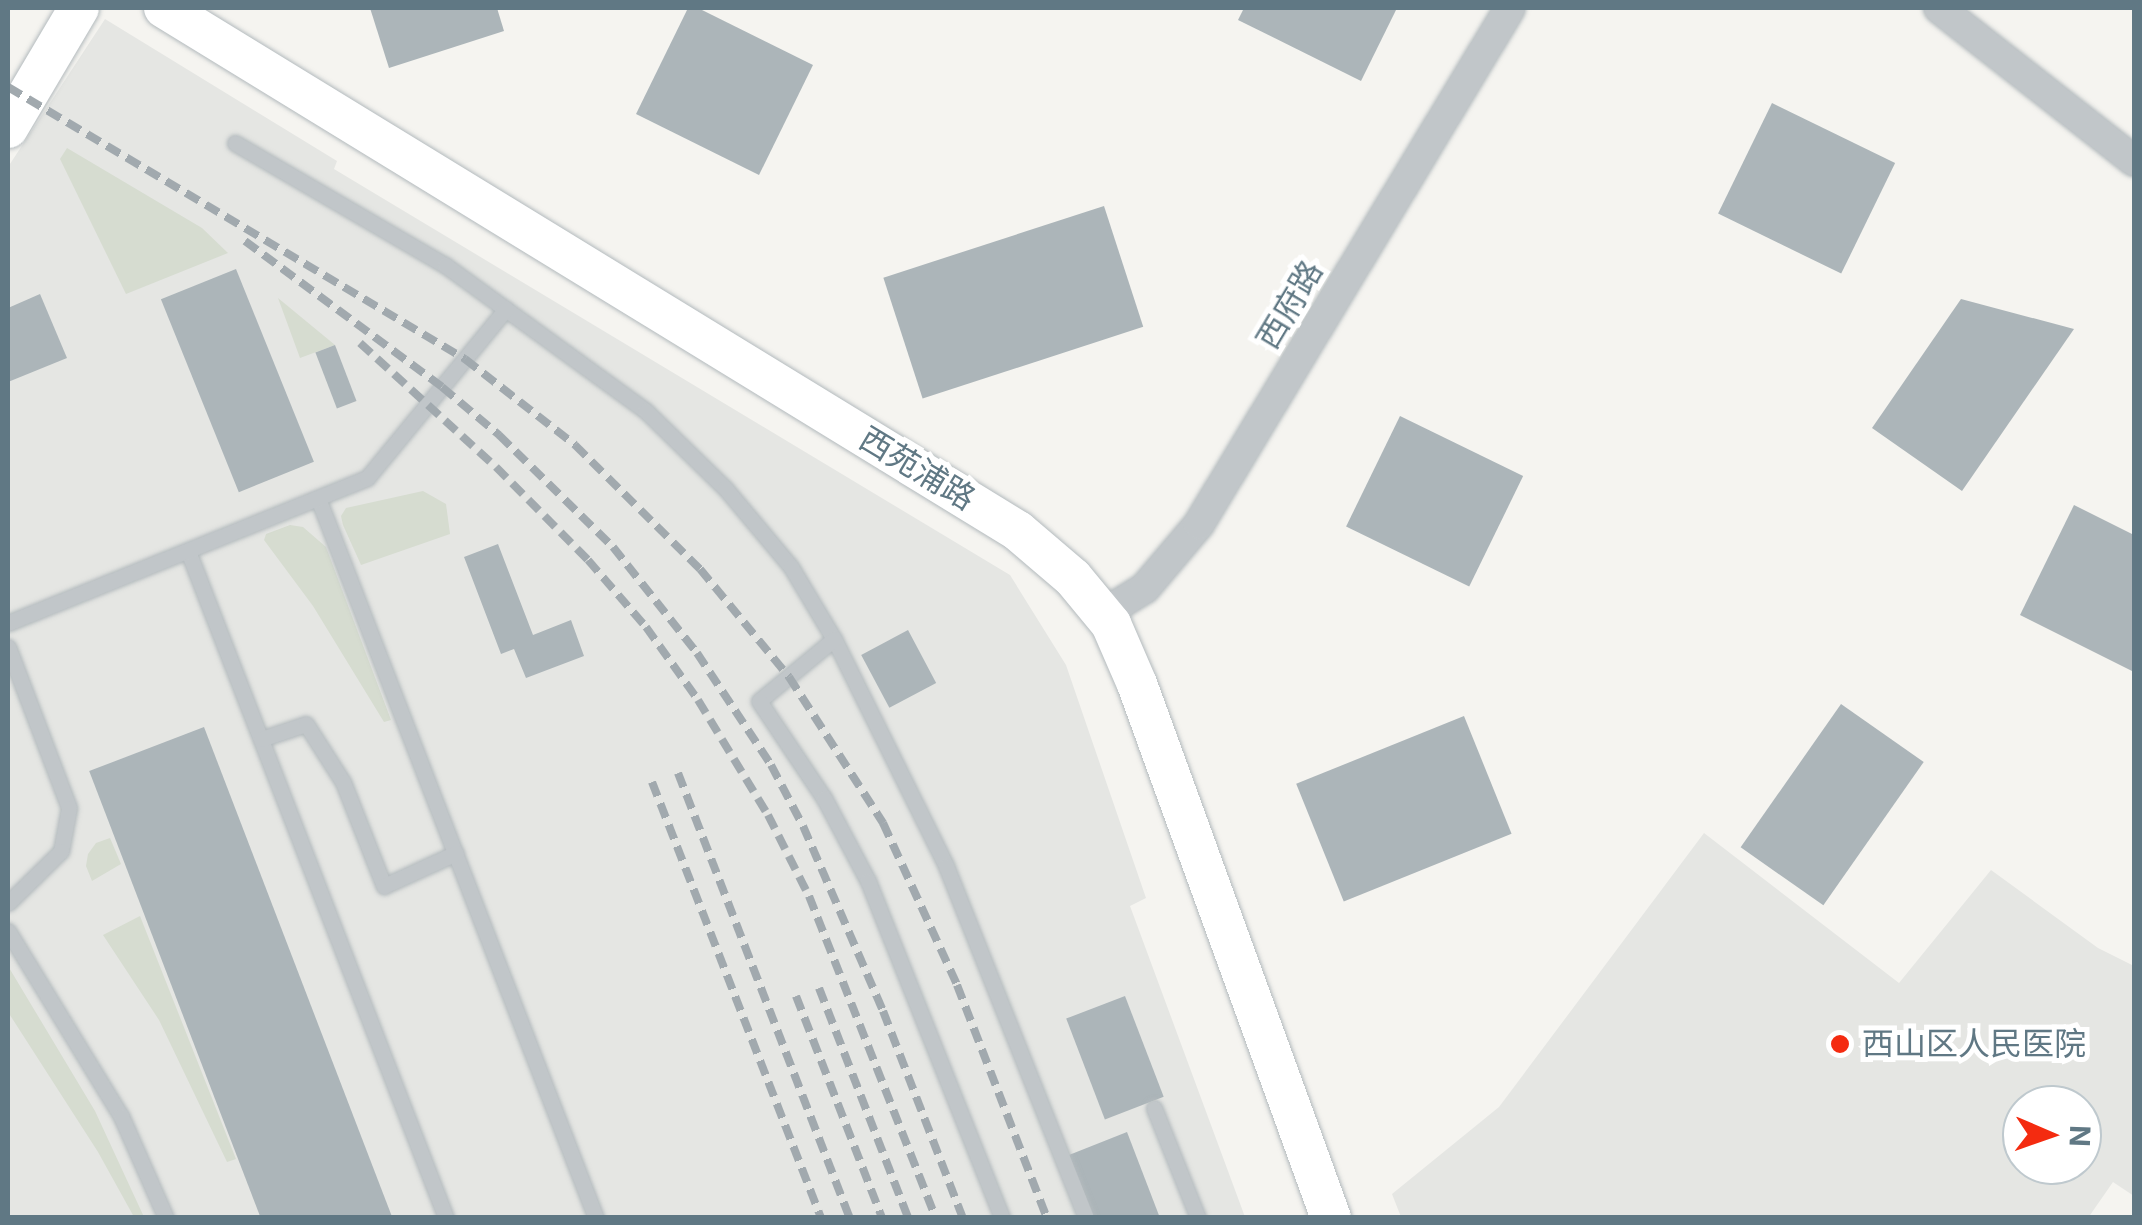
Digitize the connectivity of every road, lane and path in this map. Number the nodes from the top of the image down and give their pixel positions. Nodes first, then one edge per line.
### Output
1 (49, 8) edge
2 (79, 8) edge
3 (164, 8) edge
4 (1510, 8) edge
5 (1940, 8) edge
6 (8, 76) edge
7 (8, 128) edge
8 (235, 143) dead end
9 (2134, 161) edge
10 (506, 309) junction
11 (318, 498) junction
12 (188, 551) junction
13 (1103, 614) junction
14 (8, 623) edge
15 (834, 640) junction
16 (8, 647) edge
17 (261, 739) junction
18 (456, 853) junction
19 (8, 903) edge
20 (8, 931) edge
21 (1154, 1108) dead end
22 (166, 1218) edge
23 (446, 1218) edge
24 (596, 1218) edge
25 (1002, 1218) edge
26 (1086, 1218) edge
27 (1198, 1218) edge
28 (1331, 1218) edge

1 - 6 street
2 - 7 street
3 - 13 street, 西苑浦路
4 - 13 street, 西府路
5 - 9 street
8 - 10 lane
10 - 11 lane
10 - 15 lane
11 - 12 lane
11 - 18 lane
12 - 14 lane
12 - 17 lane
13 - 28 street, 西苑浦路
15 - 25 lane
15 - 26 lane
16 - 19 lane
17 - 18 lane
17 - 23 lane
18 - 24 lane
20 - 22 lane
21 - 27 lane

